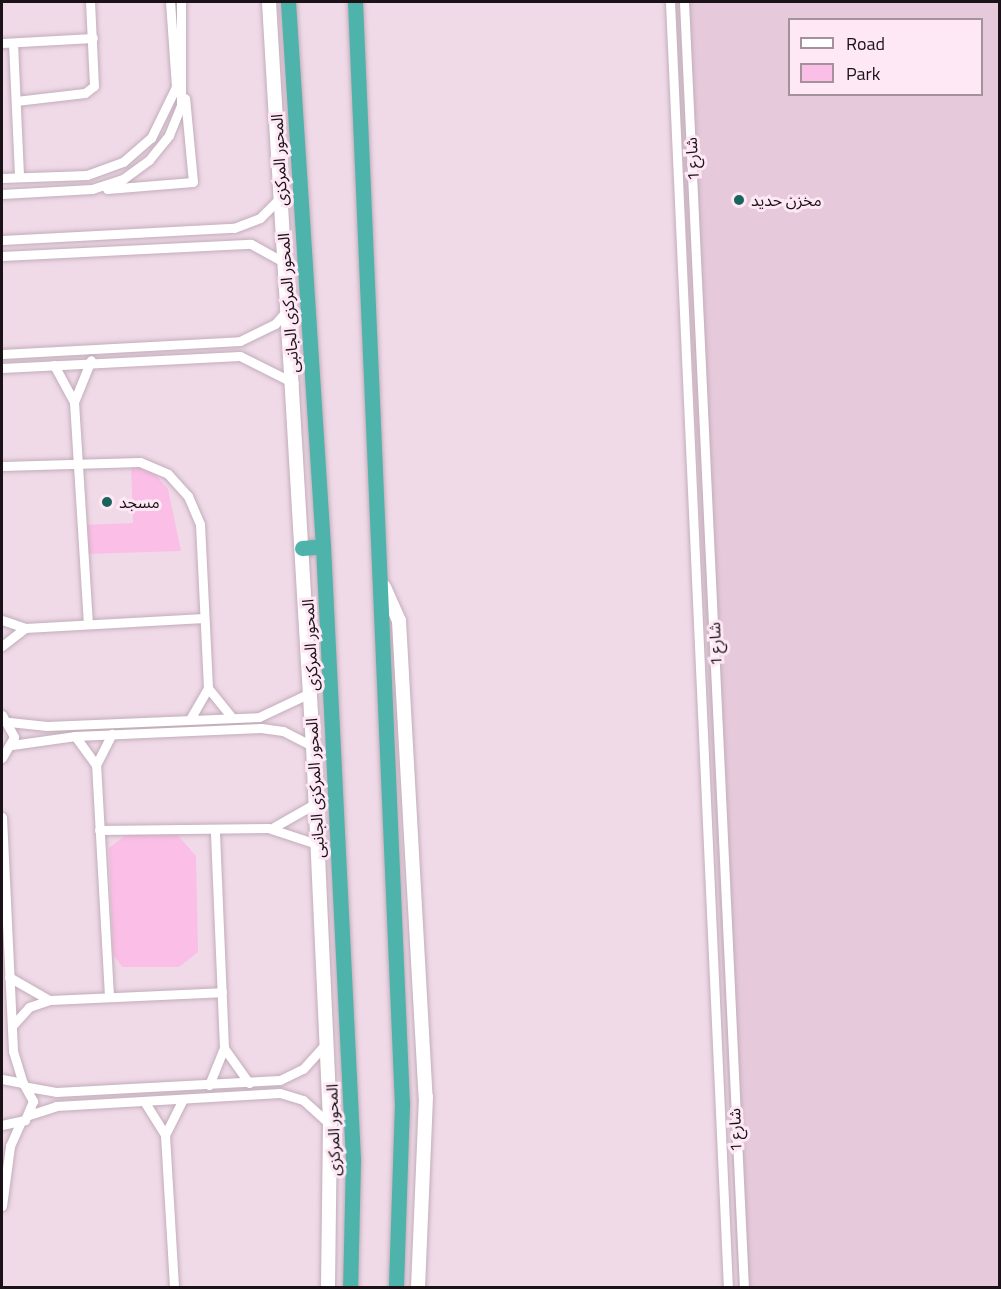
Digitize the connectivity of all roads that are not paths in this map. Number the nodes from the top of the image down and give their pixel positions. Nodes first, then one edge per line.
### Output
1 (90, 2) edge
2 (170, 2) edge
3 (181, 2) edge
4 (269, 2) edge
5 (288, 2) edge
6 (355, 2) edge
7 (670, 2) edge
8 (684, 2) edge
9 (93, 38) junction
10 (2, 43) edge
11 (13, 43) junction
12 (673, 61) junction
13 (687, 61) junction
14 (184, 89) junction
15 (16, 101) junction
16 (19, 177) junction
17 (2, 178) edge
18 (92, 189) junction
19 (2, 194) edge
20 (281, 197) junction
21 (2, 240) edge
22 (2, 256) edge
23 (284, 262) junction
24 (289, 308) junction
25 (91, 349) junction
26 (2, 354) edge
27 (92, 363) junction
28 (54, 365) junction
29 (2, 368) edge
30 (294, 383) junction
31 (74, 402) junction
32 (78, 462) junction
33 (2, 466) edge
34 (323, 546) junction
35 (302, 548) junction
36 (384, 587) junction
37 (204, 618) junction
38 (2, 620) edge
39 (88, 624) junction
40 (25, 628) junction
41 (2, 646) edge
42 (208, 688) junction
43 (310, 693) junction
44 (231, 716) junction
45 (191, 717) junction
46 (5, 719) edge
47 (112, 734) junction
48 (75, 736) junction
49 (12, 745) junction
50 (314, 746) junction
51 (4, 756) edge
52 (96, 765) junction
53 (2, 768) edge
54 (316, 803) junction
55 (2, 817) edge
56 (268, 828) junction
57 (215, 829) junction
58 (99, 830) junction
59 (317, 844) junction
60 (9, 977) junction
61 (222, 992) junction
62 (109, 996) junction
63 (49, 1000) junction
64 (12, 1027) junction
65 (327, 1042) junction
66 (224, 1048) junction
67 (2, 1079) edge
68 (249, 1083) junction
69 (209, 1084) junction
70 (25, 1085) junction
71 (183, 1099) junction
72 (144, 1101) junction
73 (29, 1115) junction
74 (20, 1124) junction
75 (330, 1124) junction
76 (2, 1125) edge
77 (165, 1135) junction
78 (2, 1206) edge
79 (174, 1287) edge
80 (328, 1287) edge
81 (350, 1287) edge
82 (396, 1287) edge
83 (418, 1287) edge
84 (728, 1287) edge
85 (744, 1287) edge

1 - 9 street
2 - 16 street
3 - 14 street
4 - 20 main road, المحور المركزى الجانبى
5 - 34 highway, المحور المركزى
6 - 36 highway
7 - 12 street, شارع 1
8 - 13 street, شارع 1
9 - 11 street
9 - 15 street
10 - 11 street
11 - 15 street
12 - 13 street
12 - 84 street, شارع 1
13 - 85 street, شارع 1
14 - 18 street
14 - 18 street
15 - 16 street
16 - 17 street
18 - 19 street
20 - 21 street
20 - 23 main road, المحور المركزى الجانبى
22 - 23 street
23 - 24 main road, المحور المركزى الجانبى
24 - 25 street
24 - 30 main road, المحور المركزى الجانبى
25 - 26 street
25 - 27 street
27 - 28 street
27 - 30 street
27 - 31 street
28 - 29 street
28 - 31 street
30 - 35 main road, المحور المركزى الجانبى
31 - 32 street
32 - 33 street
32 - 37 street
32 - 39 street
34 - 35 highway
34 - 81 highway, المحور المركزى
35 - 43 main road, المحور المركزى الجانبى
36 - 82 highway
36 - 83 main road
37 - 39 street
37 - 42 street
38 - 40 street
39 - 40 street
40 - 41 street
42 - 44 street
42 - 45 street
43 - 44 street
43 - 50 main road, المحور المركزى الجانبى
44 - 45 street
45 - 46 street
46 - 49 street
47 - 48 street
47 - 50 street
47 - 52 street
48 - 49 street
48 - 52 street
49 - 51 street
50 - 54 main road, المحور المركزى الجانبى
51 - 53 street
52 - 58 street
54 - 56 street
54 - 59 main road, المحور المركزى الجانبى
55 - 60 street
56 - 57 street
56 - 59 street
57 - 58 street
57 - 61 street
58 - 62 street
59 - 65 main road, المحور المركزى الجانبى
60 - 63 street
60 - 64 street
61 - 62 street
61 - 66 street
62 - 63 street
63 - 64 street
64 - 70 street
65 - 68 street
65 - 75 main road, المحور المركزى الجانبى
66 - 68 street
66 - 69 street
67 - 70 street
68 - 69 street
69 - 70 street
70 - 73 street
71 - 72 street
71 - 75 street
71 - 77 street
72 - 73 street
72 - 77 street
73 - 74 street
74 - 76 street
74 - 78 street
75 - 80 main road, المحور المركزى الجانبى
77 - 79 street

